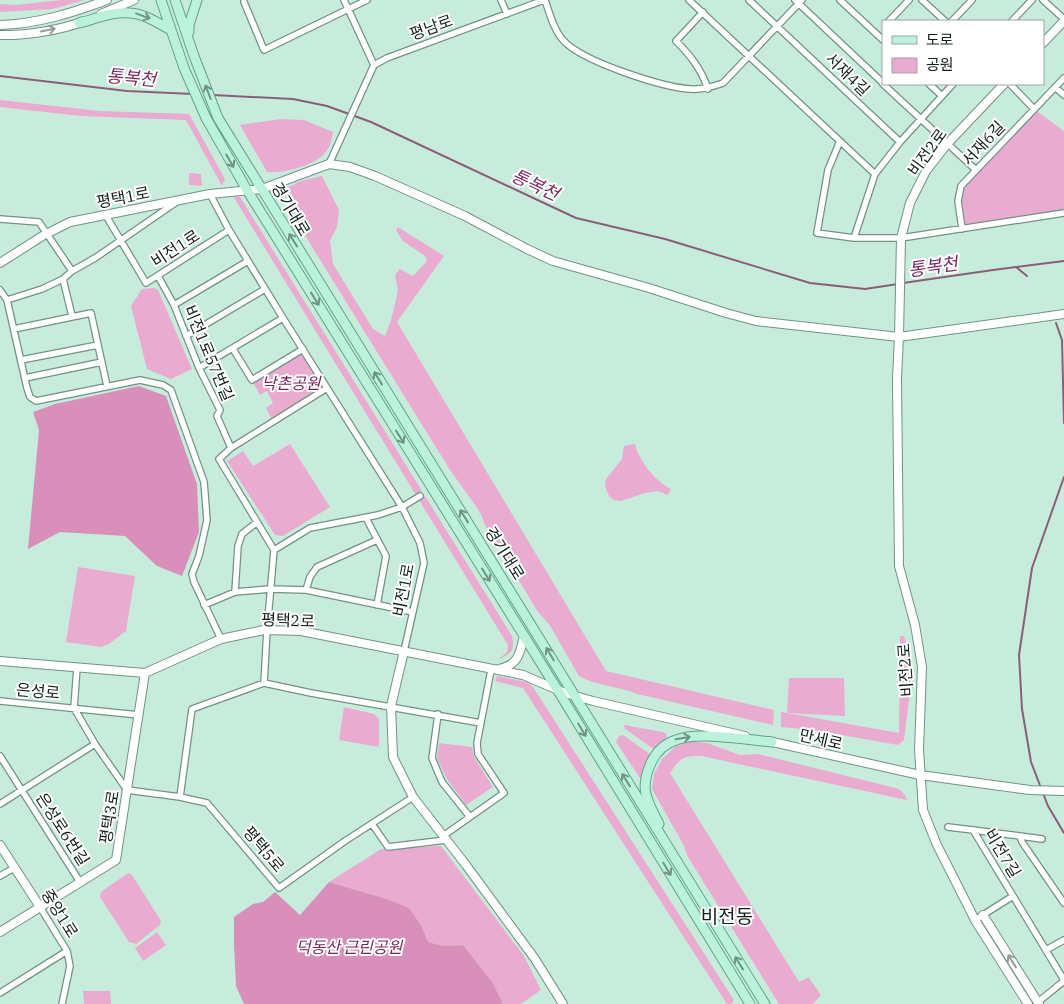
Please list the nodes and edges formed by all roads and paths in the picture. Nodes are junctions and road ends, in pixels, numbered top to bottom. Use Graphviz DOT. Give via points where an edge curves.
graph roads {
  1 [pos="107,0"];
  2 [pos="134,0"];
  3 [pos="161,0"];
  4 [pos="175,0"];
  5 [pos="197,0"];
  6 [pos="344,0"];
  7 [pos="367,0"];
  8 [pos="501,0"];
  9 [pos="545,0"];
  10 [pos="689,0"];
  11 [pos="749,0"];
  12 [pos="909,0"];
  13 [pos="922,0"];
  14 [pos="972,0"];
  15 [pos="1032,0"];
  16 [pos="1043,0"];
  17 [pos="245,1"];
  18 [pos="799,1"];
  19 [pos="844,1"];
  20 [pos="348,9"];
  21 [pos="703,12"];
  22 [pos="507,14"];
  23 [pos="890,20"];
  24 [pos="944,20"];
  25 [pos="953,20"];
  26 [pos="1013,20"];
  27 [pos="1064,20"];
  28 [pos="79,23"];
  29 [pos="0,24"];
  30 [pos="778,26"];
  31 [pos="882,29"];
  32 [pos="171,30"];
  33 [pos="0,35"];
  34 [pos="877,35"];
  35 [pos="882,39"];
  36 [pos="189,40"];
  37 [pos="1044,42"];
  38 [pos="749,56"];
  39 [pos="374,65"];
  40 [pos="1064,78"];
  41 [pos="882,83"];
  42 [pos="884,85"];
  43 [pos="930,85"];
  44 [pos="952,85"];
  45 [pos="1003,85"];
  46 [pos="1011,85"];
  47 [pos="1056,87"];
  48 [pos="708,89"];
  49 [pos="941,95"];
  50 [pos="1064,95"];
  51 [pos="1034,109"];
  52 [pos="920,119"];
  53 [pos="840,141"];
  54 [pos="900,142"];
  55 [pos="947,144"];
  56 [pos="329,164"];
  57 [pos="976,170"];
  58 [pos="874,174"];
  59 [pos="247,190"];
  60 [pos="262,190"];
  61 [pos="210,194"];
  62 [pos="180,200"];
  63 [pos="1064,213"];
  64 [pos="105,214"];
  65 [pos="0,219"];
  66 [pos="962,229"];
  67 [pos="229,230"];
  68 [pos="48,233"];
  69 [pos="854,238"];
  70 [pos="901,238"];
  71 [pos="121,241"];
  72 [pos="248,261"];
  73 [pos="0,263"];
  74 [pos="72,271"];
  75 [pos="158,276"];
  76 [pos="63,279"];
  77 [pos="265,289"];
  78 [pos="0,290"];
  79 [pos="7,300"];
  80 [pos="174,305"];
  81 [pos="1064,314"];
  82 [pos="72,316"];
  83 [pos="283,318"];
  84 [pos="14,329"];
  85 [pos="186,336"];
  86 [pos="900,337"];
  87 [pos="98,345"];
  88 [pos="233,349"];
  89 [pos="303,349"];
  90 [pos="21,360"];
  91 [pos="102,362"];
  92 [pos="200,368"];
  93 [pos="25,378"];
  94 [pos="107,386"];
  95 [pos="327,388"];
  96 [pos="232,448"];
  97 [pos="420,496"];
  98 [pos="402,507"];
  99 [pos="366,518"];
  100 [pos="256,523"];
  101 [pos="377,540"];
  102 [pos="274,550"];
  103 [pos="270,588"];
  104 [pos="306,590"];
  105 [pos="234,592"];
  106 [pos="204,605"];
  107 [pos="377,605"];
  108 [pos="412,612"];
  109 [pos="267,630"];
  110 [pos="524,636"];
  111 [pos="221,639"];
  112 [pos="404,651"];
  113 [pos="0,661"];
  114 [pos="77,667"];
  115 [pos="492,670"];
  116 [pos="145,673"];
  117 [pos="264,683"];
  118 [pos="557,689"];
  119 [pos="574,696"];
  120 [pos="0,701"];
  121 [pos="391,706"];
  122 [pos="74,708"];
  123 [pos="438,714"];
  124 [pos="139,715"];
  125 [pos="481,723"];
  126 [pos="772,742"];
  127 [pos="95,744"];
  128 [pos="0,756"];
  129 [pos="920,775"];
  130 [pos="127,790"];
  131 [pos="1060,790"];
  132 [pos="22,791"];
  133 [pos="180,797"];
  134 [pos="413,797"];
  135 [pos="0,804"];
  136 [pos="470,817"];
  137 [pos="372,824"];
  138 [pos="948,827"];
  139 [pos="973,830"];
  140 [pos="1020,836"];
  141 [pos="444,838"];
  142 [pos="1042,839"];
  143 [pos="0,844"];
  144 [pos="669,850"];
  145 [pos="14,868"];
  146 [pos="0,876"];
  147 [pos="80,882"];
  148 [pos="1013,896"];
  149 [pos="1064,903"];
  150 [pos="40,907"];
  151 [pos="983,915"];
  152 [pos="974,920"];
  153 [pos="0,932"];
  154 [pos="1064,940"];
  155 [pos="1046,950"];
  156 [pos="67,951"];
  157 [pos="1064,980"];
  158 [pos="0,993"];
  159 [pos="1039,1003"];
  160 [pos="62,1004"];
  161 [pos="563,1004"];
  162 [pos="750,1004"];
  163 [pos="765,1004"];
  164 [pos="1028,1004"];
  1 -- 29 [label="street" via="46,19"];
  2 -- 28 [label="street"];
  3 -- 32 [label="main road"];
  4 -- 36 [label="main road"];
  5 -- 36 [label="main road" via="189,25"];
  6 -- 20 [label="street"];
  7 -- 20 [label="street"];
  8 -- 22 [label="street"];
  9 -- 22 [label="street, 평남로"];
  9 -- 48 [label="street" via="554,27 566,43 585,56 650,80 689,89"];
  10 -- 21 [label="street"];
  11 -- 30 [label="street, 서재4길"];
  12 -- 23 [label="street"];
  13 -- 24 [label="street"];
  14 -- 25 [label="street"];
  15 -- 26 [label="street"];
  16 -- 27 [label="street"];
  17 -- 20 [label="street" via="264,50"];
  18 -- 30 [label="street"];
  18 -- 41 [label="street"];
  19 -- 34 [label="street"];
  20 -- 39 [label="street"];
  21 -- 38 [label="street"];
  21 -- 48 [label="street" via="676,41 692,57"];
  22 -- 39 [label="street, 평남로"];
  27 -- 37 [label="street"];
  28 -- 32 [label="main road, one-way" via="130,12"];
  33 -- 28 [label="street, one-way"];
  30 -- 38 [label="street"];
  30 -- 54 [label="street, 서재4길"];
  31 -- 34 [label="street"];
  32 -- 59 [label="main road, 경기대로, one-way" via="206,118"];
  34 -- 35 [label="street"];
  60 -- 36 [label="main road, 경기대로, one-way" via="218,118"];
  38 -- 48 [label="street" via="723,83"];
  38 -- 53 [label="street"];
  39 -- 56 [label="street"];
  40 -- 47 [label="street, 서재6길"];
  42 -- 52 [label="street"];
  43 -- 49 [label="street"];
  44 -- 49 [label="street"];
  45 -- 55 [label="street, 비전2로"];
  46 -- 51 [label="street"];
  47 -- 50 [label="street"];
  47 -- 51 [label="street, 서재6길"];
  49 -- 52 [label="street"];
  51 -- 57 [label="street, 서재6길"];
  52 -- 54 [label="street"];
  52 -- 55 [label="street"];
  53 -- 58 [label="street"];
  53 -- 69 [label="street" via="828,170 817,233"];
  54 -- 58 [label="street"];
  55 -- 57 [label="street"];
  55 -- 70 [label="street, 비전2로" via="926,171 910,203"];
  56 -- 60 [label="street"];
  56 -- 86 [label="street" via="375,176 465,216 553,261 756,322"];
  57 -- 66 [label="street, 서재6길" via="961,186 958,201"];
  58 -- 69 [label="street"];
  59 -- 60 [label="street, 평택1로"];
  59 -- 61 [label="street, 평택1로"];
  59 -- 110 [label="main road, 경기대로, one-way"];
  119 -- 60 [label="main road, 경기대로, one-way"];
  61 -- 62 [label="street, 평택1로"];
  61 -- 67 [label="street"];
  62 -- 64 [label="street, 평택1로"];
  62 -- 71 [label="street"];
  63 -- 66 [label="street"];
  64 -- 68 [label="street, 평택1로" via="70,222"];
  64 -- 71 [label="street"];
  65 -- 68 [label="street" via="39,222"];
  66 -- 70 [label="street"];
  67 -- 72 [label="street, 비전1로"];
  67 -- 75 [label="street, 비전1로"];
  68 -- 73 [label="street, 평택1로"];
  68 -- 74 [label="street"];
  69 -- 70 [label="street"];
  70 -- 86 [label="street, 비전2로"];
  71 -- 74 [label="street"];
  71 -- 75 [label="street, 비전1로" via="146,283"];
  72 -- 77 [label="street, 비전1로"];
  72 -- 80 [label="street"];
  74 -- 76 [label="street"];
  75 -- 80 [label="street, 비전1로57번길"];
  76 -- 79 [label="street" via="42,290"];
  76 -- 82 [label="street"];
  77 -- 83 [label="street, 비전1로"];
  77 -- 85 [label="street"];
  78 -- 79 [label="street"];
  79 -- 84 [label="street"];
  80 -- 85 [label="street, 비전1로57번길"];
  81 -- 86 [label="street"];
  82 -- 84 [label="street"];
  82 -- 87 [label="street" via="91,312"];
  83 -- 88 [label="street"];
  83 -- 89 [label="street, 비전1로"];
  84 -- 90 [label="street"];
  85 -- 92 [label="street, 비전1로57번길"];
  86 -- 129 [label="street, 비전2로" via="896,378 899,566 915,625 922,667"];
  87 -- 90 [label="street"];
  87 -- 91 [label="street"];
  88 -- 89 [label="street" via="252,380"];
  88 -- 92 [label="street"];
  89 -- 95 [label="street, 비전1로"];
  90 -- 93 [label="street"];
  91 -- 93 [label="street"];
  91 -- 94 [label="street"];
  92 -- 96 [label="street, 비전1로57번길" via="220,410 217,416"];
  93 -- 94 [label="street" via="30,397 36,401"];
  94 -- 106 [label="street" via="140,380 171,390 204,482 207,520 192,574"];
  95 -- 96 [label="street"];
  95 -- 98 [label="street, 비전1로"];
  96 -- 100 [label="street" via="219,460"];
  97 -- 98 [label="street"];
  98 -- 99 [label="street"];
  98 -- 108 [label="street, 비전1로" via="420,543 424,563"];
  99 -- 101 [label="street"];
  99 -- 102 [label="street" via="310,528"];
  100 -- 102 [label="street"];
  100 -- 105 [label="street" via="242,534 238,546"];
  101 -- 104 [label="street" via="317,567"];
  101 -- 107 [label="street" via="386,556"];
  102 -- 103 [label="street"];
  103 -- 104 [label="street"];
  103 -- 105 [label="street"];
  103 -- 109 [label="street"];
  104 -- 107 [label="street"];
  105 -- 106 [label="street"];
  106 -- 111 [label="street"];
  107 -- 108 [label="street"];
  108 -- 112 [label="street, 비전1로"];
  109 -- 111 [label="street, 평택2로"];
  109 -- 112 [label="street, 평택2로" via="301,631"];
  109 -- 117 [label="street"];
  110 -- 115 [label="street" via="516,661 508,667"];
  110 -- 118 [label="main road, 경기대로"];
  111 -- 116 [label="street, 평택2로"];
  112 -- 115 [label="street, 평택2로"];
  112 -- 121 [label="street"];
  113 -- 114 [label="street, 평택2로"];
  114 -- 116 [label="street, 평택2로"];
  114 -- 122 [label="street, 은성로"];
  115 -- 118 [label="street, 평택2로" via="523,675"];
  115 -- 125 [label="street"];
  116 -- 124 [label="street, 평택3로"];
  117 -- 121 [label="street"];
  117 -- 133 [label="street" via="192,709"];
  118 -- 119 [label="street, 평택2로"];
  118 -- 162 [label="main road, 경기대로, one-way"];
  119 -- 126 [label="street, 만세로"];
  144 -- 119 [label="main road, 경기대로, one-way"];
  120 -- 122 [label="street, 은성로"];
  121 -- 123 [label="street"];
  121 -- 134 [label="street" via="393,757"];
  122 -- 124 [label="street, 은성로"];
  122 -- 127 [label="street"];
  123 -- 125 [label="street"];
  123 -- 136 [label="street" via="432,758 442,782"];
  124 -- 130 [label="street, 평택3로"];
  125 -- 136 [label="street" via="478,754 504,793"];
  126 -- 129 [label="street, 만세로"];
  144 -- 126 [label="main road, one-way" via="667,838 646,798 644,784 654,756 676,739 691,737"];
  127 -- 130 [label="street"];
  127 -- 132 [label="street, 은성로6번길"];
  128 -- 132 [label="street, 은성로6번길"];
  129 -- 131 [label="street, 만세로" via="1030,790"];
  129 -- 152 [label="street, 비전2로" via="923,810"];
  130 -- 133 [label="street, 평택5로"];
  130 -- 147 [label="street, 평택3로" via="116,860"];
  132 -- 135 [label="street, 은성로6번길"];
  132 -- 147 [label="street, 은성로6번길"];
  133 -- 137 [label="street, 평택5로" via="207,803 279,888"];
  134 -- 137 [label="street, 평택5로"];
  134 -- 141 [label="street"];
  136 -- 141 [label="street"];
  137 -- 141 [label="street" via="388,847"];
  138 -- 139 [label="street"];
  139 -- 140 [label="street, 비전7길"];
  139 -- 148 [label="street, 비전7길"];
  140 -- 142 [label="street"];
  140 -- 149 [label="street, 비전7길"];
  141 -- 161 [label="street" via="535,959"];
  143 -- 145 [label="street, 중앙1로"];
  163 -- 144 [label="main road, 경기대로, one-way"];
  145 -- 146 [label="street"];
  145 -- 150 [label="street, 중앙1로"];
  147 -- 150 [label="street, 평택3로"];
  148 -- 151 [label="street, 비전7길"];
  148 -- 155 [label="street, 비전7길"];
  150 -- 153 [label="street, 평택3로"];
  150 -- 156 [label="street, 중앙1로"];
  151 -- 152 [label="street, 비전7길"];
  159 -- 151 [label="street, one-way"];
  152 -- 164 [label="street, 비전2로"];
  154 -- 155 [label="street"];
  155 -- 157 [label="street, 비전7길"];
  156 -- 158 [label="street"];
  156 -- 160 [label="street, 중앙1로" via="70,966"];
  157 -- 159 [label="street, 비전7길"];
}
